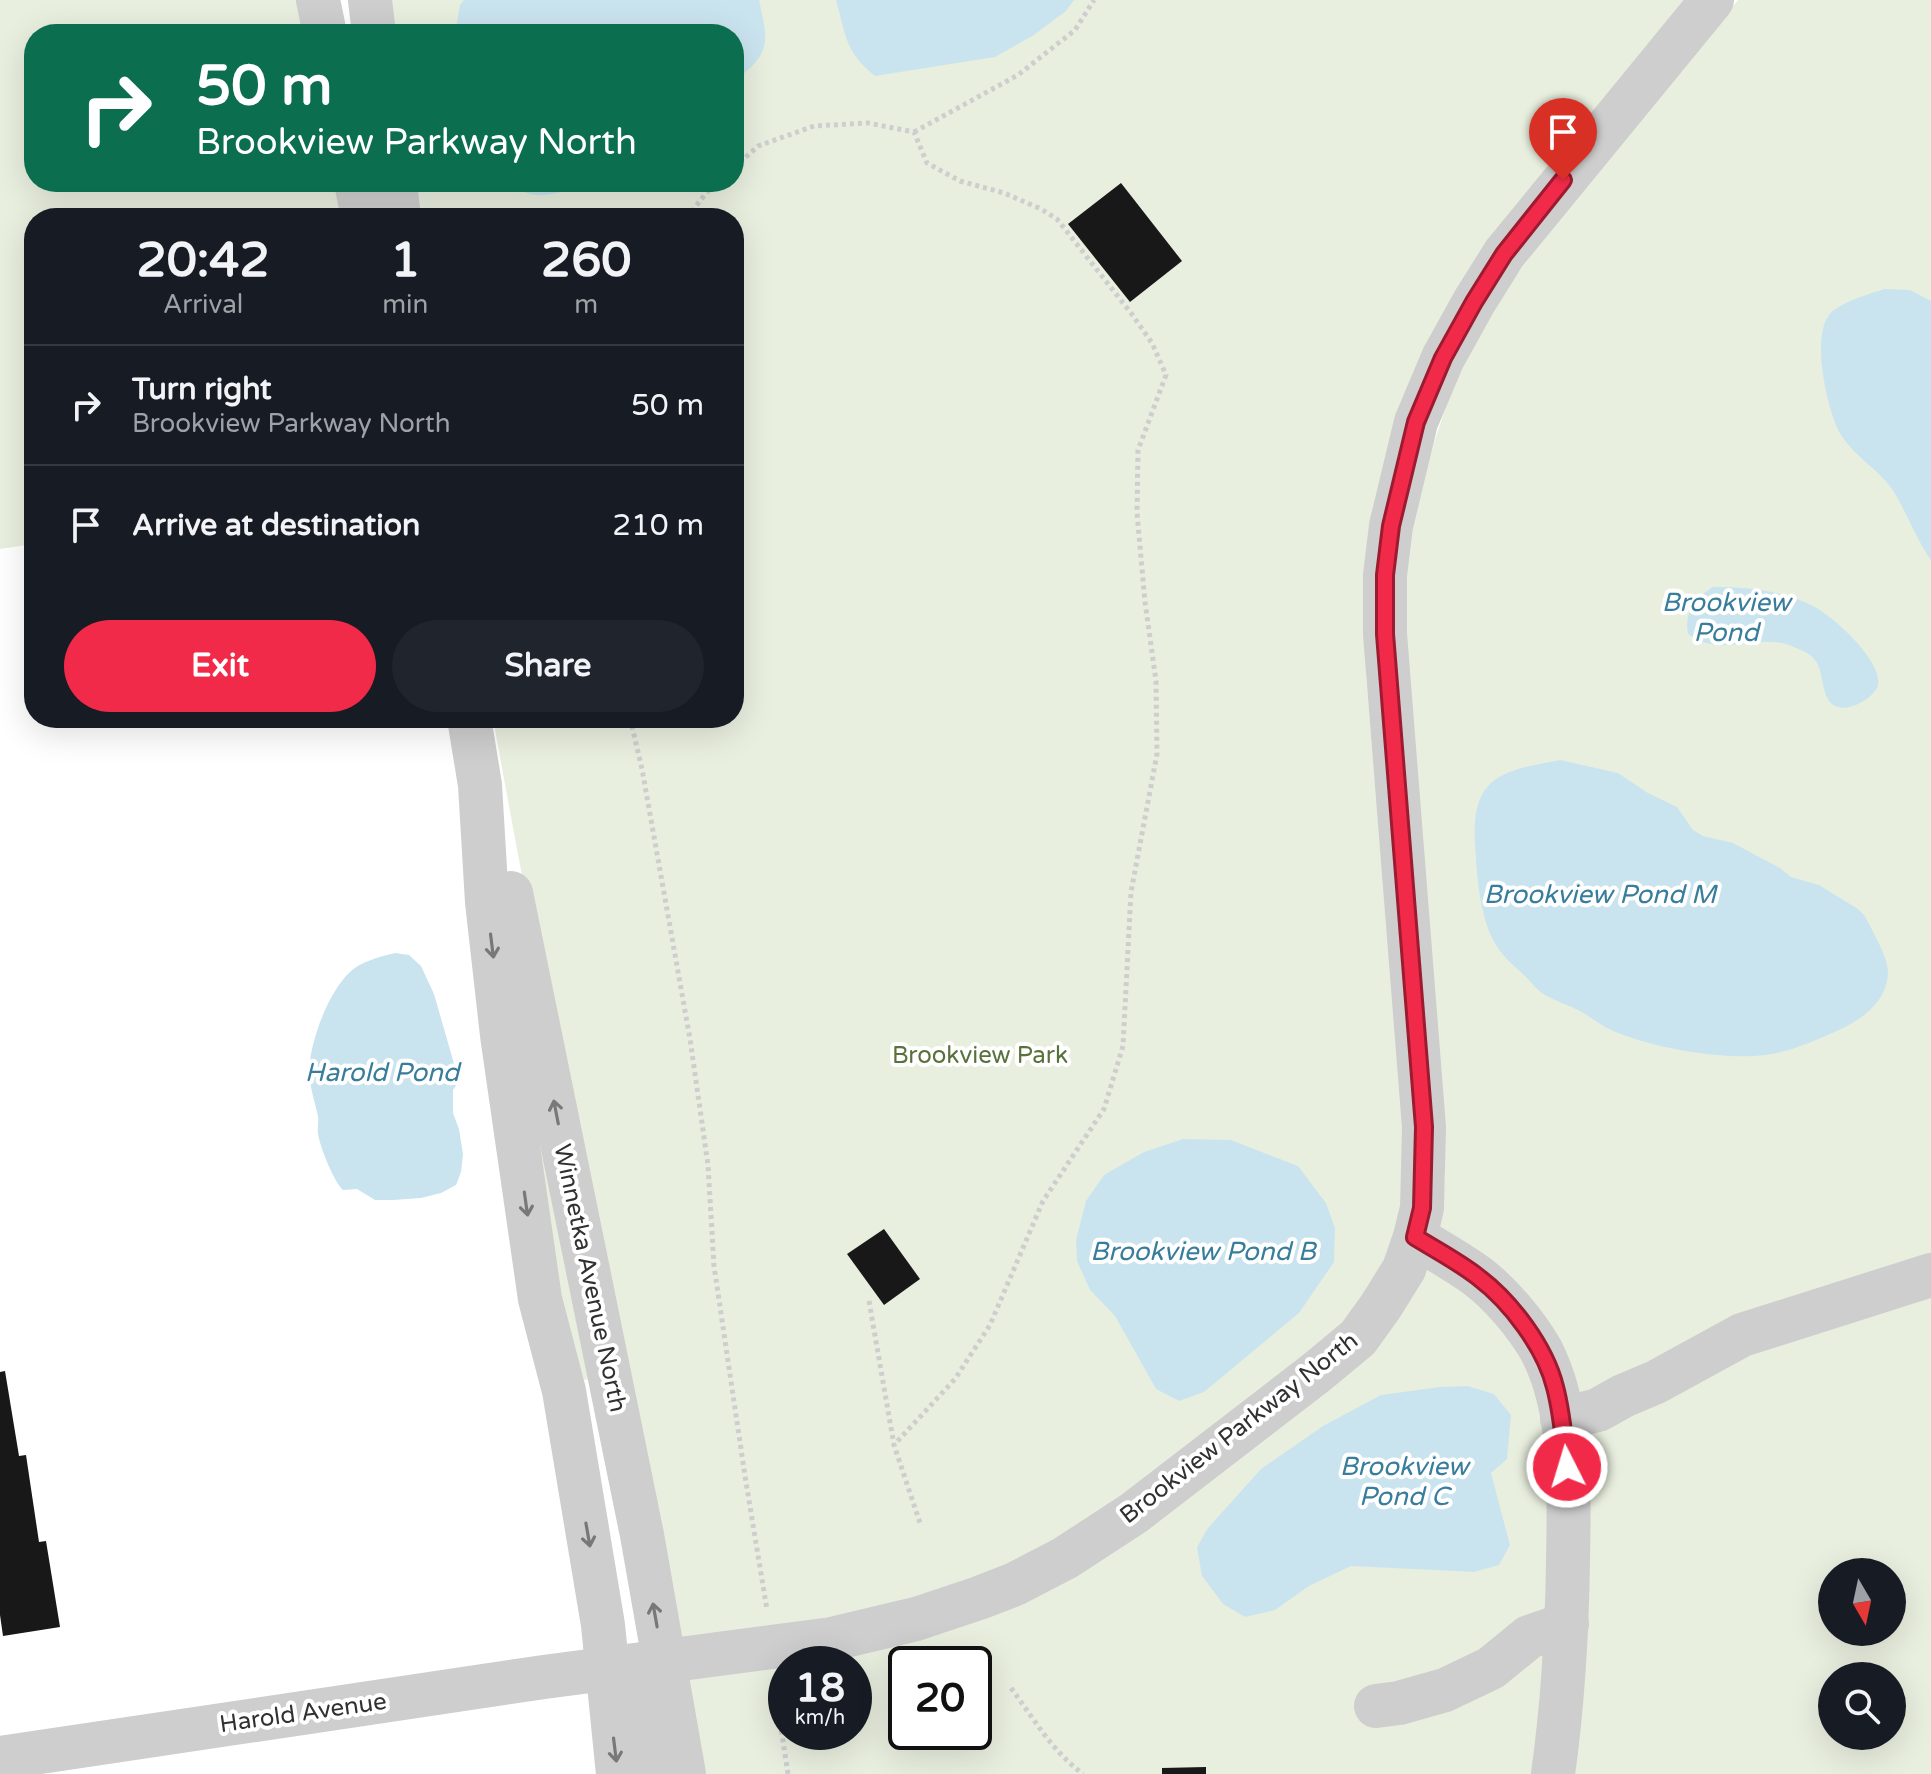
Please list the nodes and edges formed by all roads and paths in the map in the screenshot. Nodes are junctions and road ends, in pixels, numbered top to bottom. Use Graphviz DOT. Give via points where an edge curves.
graph roads {
  1 [pos="318,0"];
  2 [pos="370,0"];
  3 [pos="1094,0"];
  4 [pos="1712,0"];
  5 [pos="323,24"];
  6 [pos="373,24"];
  7 [pos="914,132"];
  8 [pos="744,159"];
  9 [pos="707,192"];
  10 [pos="695,208"];
  11 [pos="471,728"];
  12 [pos="632,728"];
  13 [pos="480,785"];
  14 [pos="1415,1237"];
  15 [pos="1931,1275"];
  16 [pos="869,1301"];
  17 [pos="1562,1419"];
  18 [pos="894,1445"];
  19 [pos="920,1523"];
  20 [pos="1567,1624"];
  21 [pos="771,1646"];
  22 [pos="779,1646"];
  23 [pos="768,1647"];
  24 [pos="663,1663"];
  25 [pos="606,1669"];
  26 [pos="1011,1688"];
  27 [pos="1376,1706"];
  28 [pos="785,1750"];
  29 [pos="0,1758"];
  30 [pos="618,1774"];
  31 [pos="653,1774"];
  32 [pos="684,1774"];
  33 [pos="788,1774"];
  34 [pos="1083,1774"];
  35 [pos="1553,1774"];
  1 -- 5 [label="street"];
  2 -- 6 [label="street"];
  3 -- 7 [label="path" via="1075,30 1018,75"];
  4 -- 14 [label="street, Brookview Parkway North" via="1504,254 1443,358 1416,422 1405,467 1385,575 1385,634 1424,1127 1422,1208"];
  7 -- 8 [label="path" via="868,123 814,126 758,146"];
  7 -- 18 [label="path" via="927,163 1057,219 1152,343 1166,375 1138,450 1137,513 1156,681 1157,754 1131,892 1123,1046 1104,1109 1043,1201 990,1325 955,1379"];
  9 -- 10 [label="path"];
  11 -- 13 [label="street, Winnetka Avenue North"];
  12 -- 21 [label="path" via="692,1055 708,1165 714,1266"];
  24 -- 13 [label="street, Winnetka Avenue North, one-way" via="522,942"];
  13 -- 25 [label="street, Winnetka Avenue North, one-way" via="502,1035 540,1299 564,1391"];
  14 -- 17 [label="street" via="1478,1277 1516,1314 1555,1384"];
  14 -- 22 [label="street, Brookview Parkway North" via="1404,1269 1358,1338 1134,1513 1065,1558 1015,1584 916,1619"];
  15 -- 17 [label="street" via="1742,1335 1598,1410"];
  16 -- 18 [label="path"];
  17 -- 20 [label="street" via="1569,1490"];
  18 -- 19 [label="path"];
  20 -- 27 [label="street" via="1529,1637 1491,1668 1445,1690"];
  20 -- 35 [label="street"];
  23 -- 24 [label="street, Brookview Parkway North"];
  24 -- 25 [label="street, Brookview Parkway North"];
  24 -- 32 [label="street, Winnetka Avenue North"];
  25 -- 29 [label="street, Harold Avenue"];
  25 -- 30 [label="street, Winnetka Avenue North, one-way"];
  25 -- 31 [label="street" via="626,1677"];
  26 -- 34 [label="path" via="1064,1760"];
  28 -- 33 [label="path"];
}
